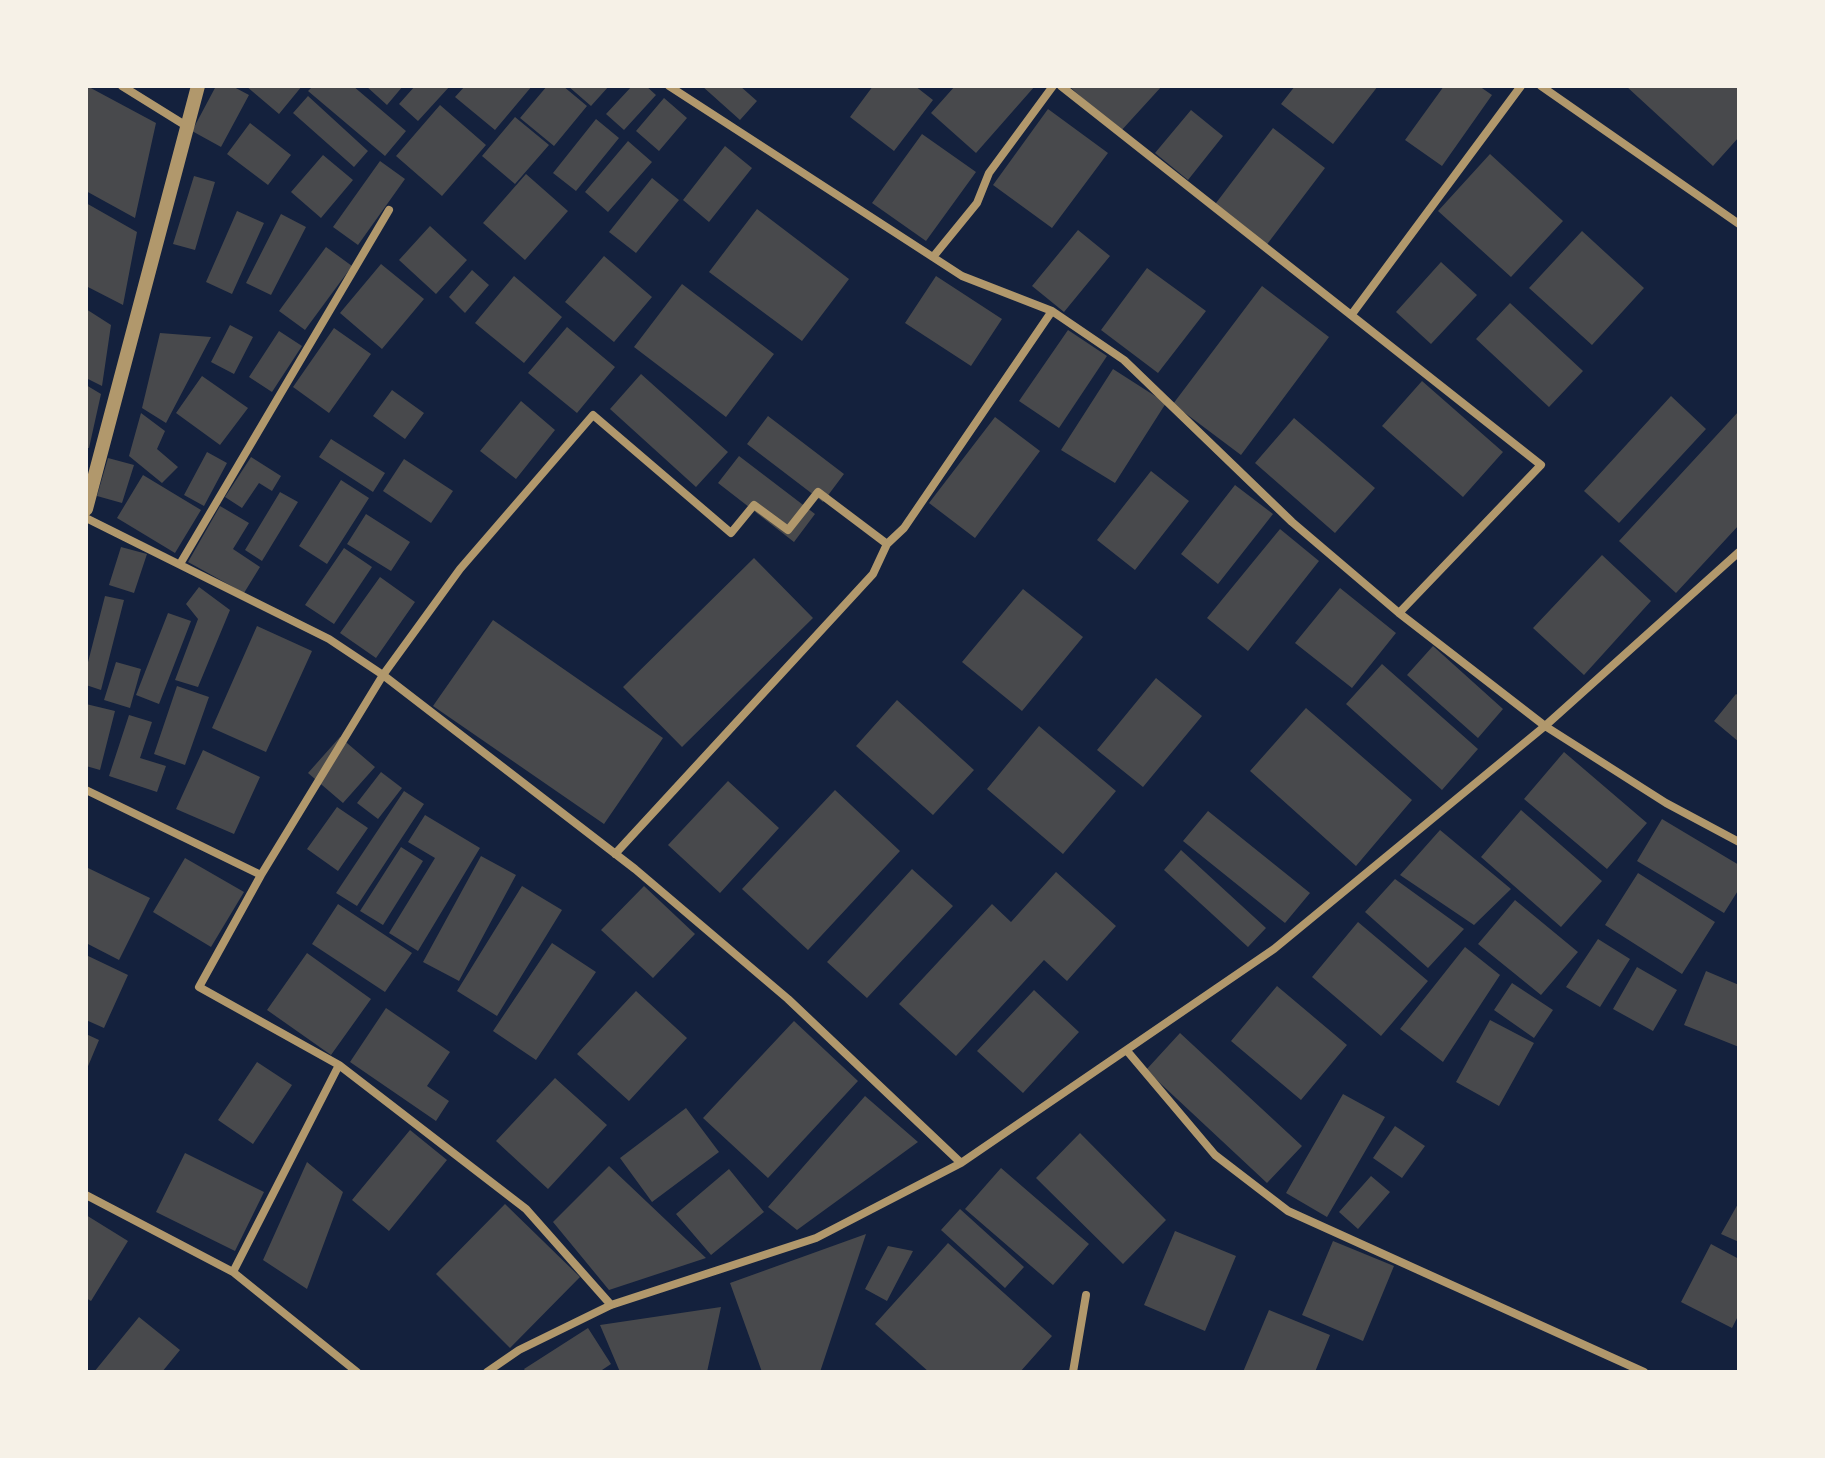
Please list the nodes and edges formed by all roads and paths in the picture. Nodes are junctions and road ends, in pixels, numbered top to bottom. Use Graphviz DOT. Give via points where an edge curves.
graph roads {
  1 [pos="122,86"];
  2 [pos="198,86"];
  3 [pos="669,86"];
  4 [pos="1053,86"];
  5 [pos="1061,86"];
  6 [pos="1521,86"];
  7 [pos="1541,86"];
  8 [pos="188,127"];
  9 [pos="389,210"];
  10 [pos="1739,224"];
  11 [pos="933,257"];
  12 [pos="1052,311"];
  13 [pos="1352,314"];
  14 [pos="86,509"];
  15 [pos="86,518"];
  16 [pos="887,544"];
  17 [pos="1739,552"];
  18 [pos="180,564"];
  19 [pos="1399,613"];
  20 [pos="383,675"];
  21 [pos="1545,726"];
  22 [pos="86,790"];
  23 [pos="1739,842"];
  24 [pos="615,854"];
  25 [pos="261,875"];
  26 [pos="1128,1052"];
  27 [pos="339,1065"];
  28 [pos="961,1163"];
  29 [pos="86,1195"];
  30 [pos="233,1272"];
  31 [pos="1086,1295"];
  32 [pos="611,1305"];
  33 [pos="357,1372"];
  34 [pos="487,1372"];
  35 [pos="1073,1372"];
  36 [pos="1644,1372"];
  1 -- 8 [label="street"];
  2 -- 8 [label="street"];
  3 -- 11 [label="street"];
  4 -- 11 [label="street" via="989,173 977,203"];
  5 -- 13 [label="street"];
  6 -- 13 [label="street"];
  7 -- 10 [label="street"];
  8 -- 14 [label="street"];
  9 -- 18 [label="street"];
  11 -- 12 [label="street" via="962,276"];
  12 -- 16 [label="street" via="904,528"];
  12 -- 19 [label="street" via="1124,360 1292,522"];
  13 -- 19 [label="street" via="1541,465"];
  15 -- 18 [label="street"];
  16 -- 20 [label="street" via="818,492 788,530 754,505 731,533 593,415 460,569"];
  16 -- 24 [label="street" via="873,574"];
  17 -- 21 [label="street"];
  18 -- 20 [label="street" via="329,639"];
  19 -- 21 [label="street"];
  20 -- 24 [label="street"];
  20 -- 25 [label="street"];
  21 -- 23 [label="street"];
  21 -- 26 [label="street" via="1274,949"];
  22 -- 25 [label="street"];
  24 -- 28 [label="street" via="788,999"];
  25 -- 27 [label="street" via="199,987"];
  26 -- 28 [label="street"];
  26 -- 36 [label="street" via="1215,1155 1288,1211"];
  27 -- 30 [label="street"];
  27 -- 32 [label="street" via="526,1209"];
  28 -- 32 [label="street" via="816,1238"];
  29 -- 30 [label="street"];
  30 -- 33 [label="street"];
  31 -- 35 [label="street"];
  32 -- 34 [label="street" via="519,1350"];
}
